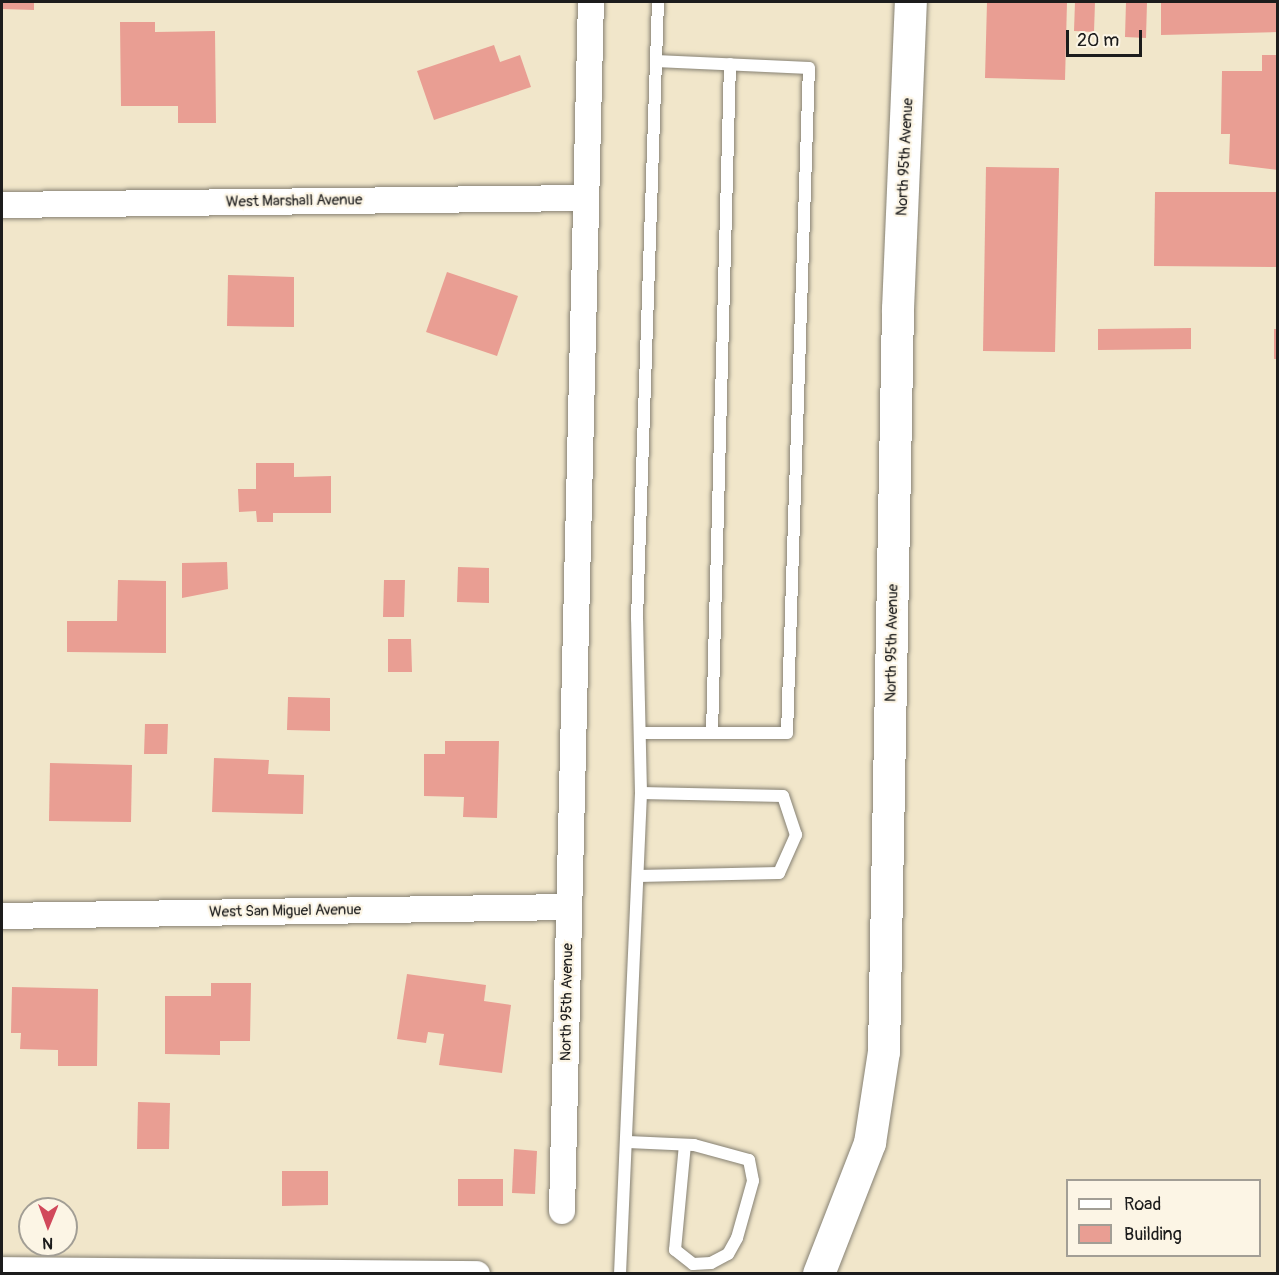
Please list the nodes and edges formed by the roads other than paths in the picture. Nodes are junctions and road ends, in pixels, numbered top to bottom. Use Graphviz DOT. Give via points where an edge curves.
graph roads {
  1 [pos="591,2"];
  2 [pos="658,2"];
  3 [pos="911,2"];
  4 [pos="656,61"];
  5 [pos="730,64"];
  6 [pos="586,198"];
  7 [pos="2,205"];
  8 [pos="640,733"];
  9 [pos="712,733"];
  10 [pos="641,792"];
  11 [pos="638,876"];
  12 [pos="569,907"];
  13 [pos="2,916"];
  14 [pos="628,1142"];
  15 [pos="686,1145"];
  16 [pos="562,1211"];
  17 [pos="2,1269"];
  18 [pos="477,1274"];
  19 [pos="620,1274"];
  20 [pos="819,1274"];
  1 -- 6 [label="street, North 95th Avenue"];
  2 -- 4 [label="lane"];
  3 -- 20 [label="street, North 95th Avenue" via="898,309 884,1052 870,1143"];
  4 -- 5 [label="lane"];
  4 -- 8 [label="lane" via="637,619"];
  5 -- 9 [label="lane"];
  5 -- 9 [label="lane" via="808,68 808,80 787,734"];
  6 -- 7 [label="street, West Marshall Avenue"];
  6 -- 12 [label="street, North 95th Avenue"];
  8 -- 9 [label="lane"];
  8 -- 10 [label="lane"];
  10 -- 11 [label="lane"];
  10 -- 11 [label="lane" via="783,796 791,805 795,835 792,853 779,873"];
  11 -- 14 [label="lane"];
  12 -- 13 [label="street, West San Miguel Avenue"];
  12 -- 16 [label="street, North 95th Avenue"];
  14 -- 15 [label="lane"];
  14 -- 19 [label="lane"];
  15 -- 15 [label="lane" via="749,1160 753,1181 737,1238 728,1254 711,1263 693,1264 675,1250"];
  17 -- 18 [label="street"];
}
